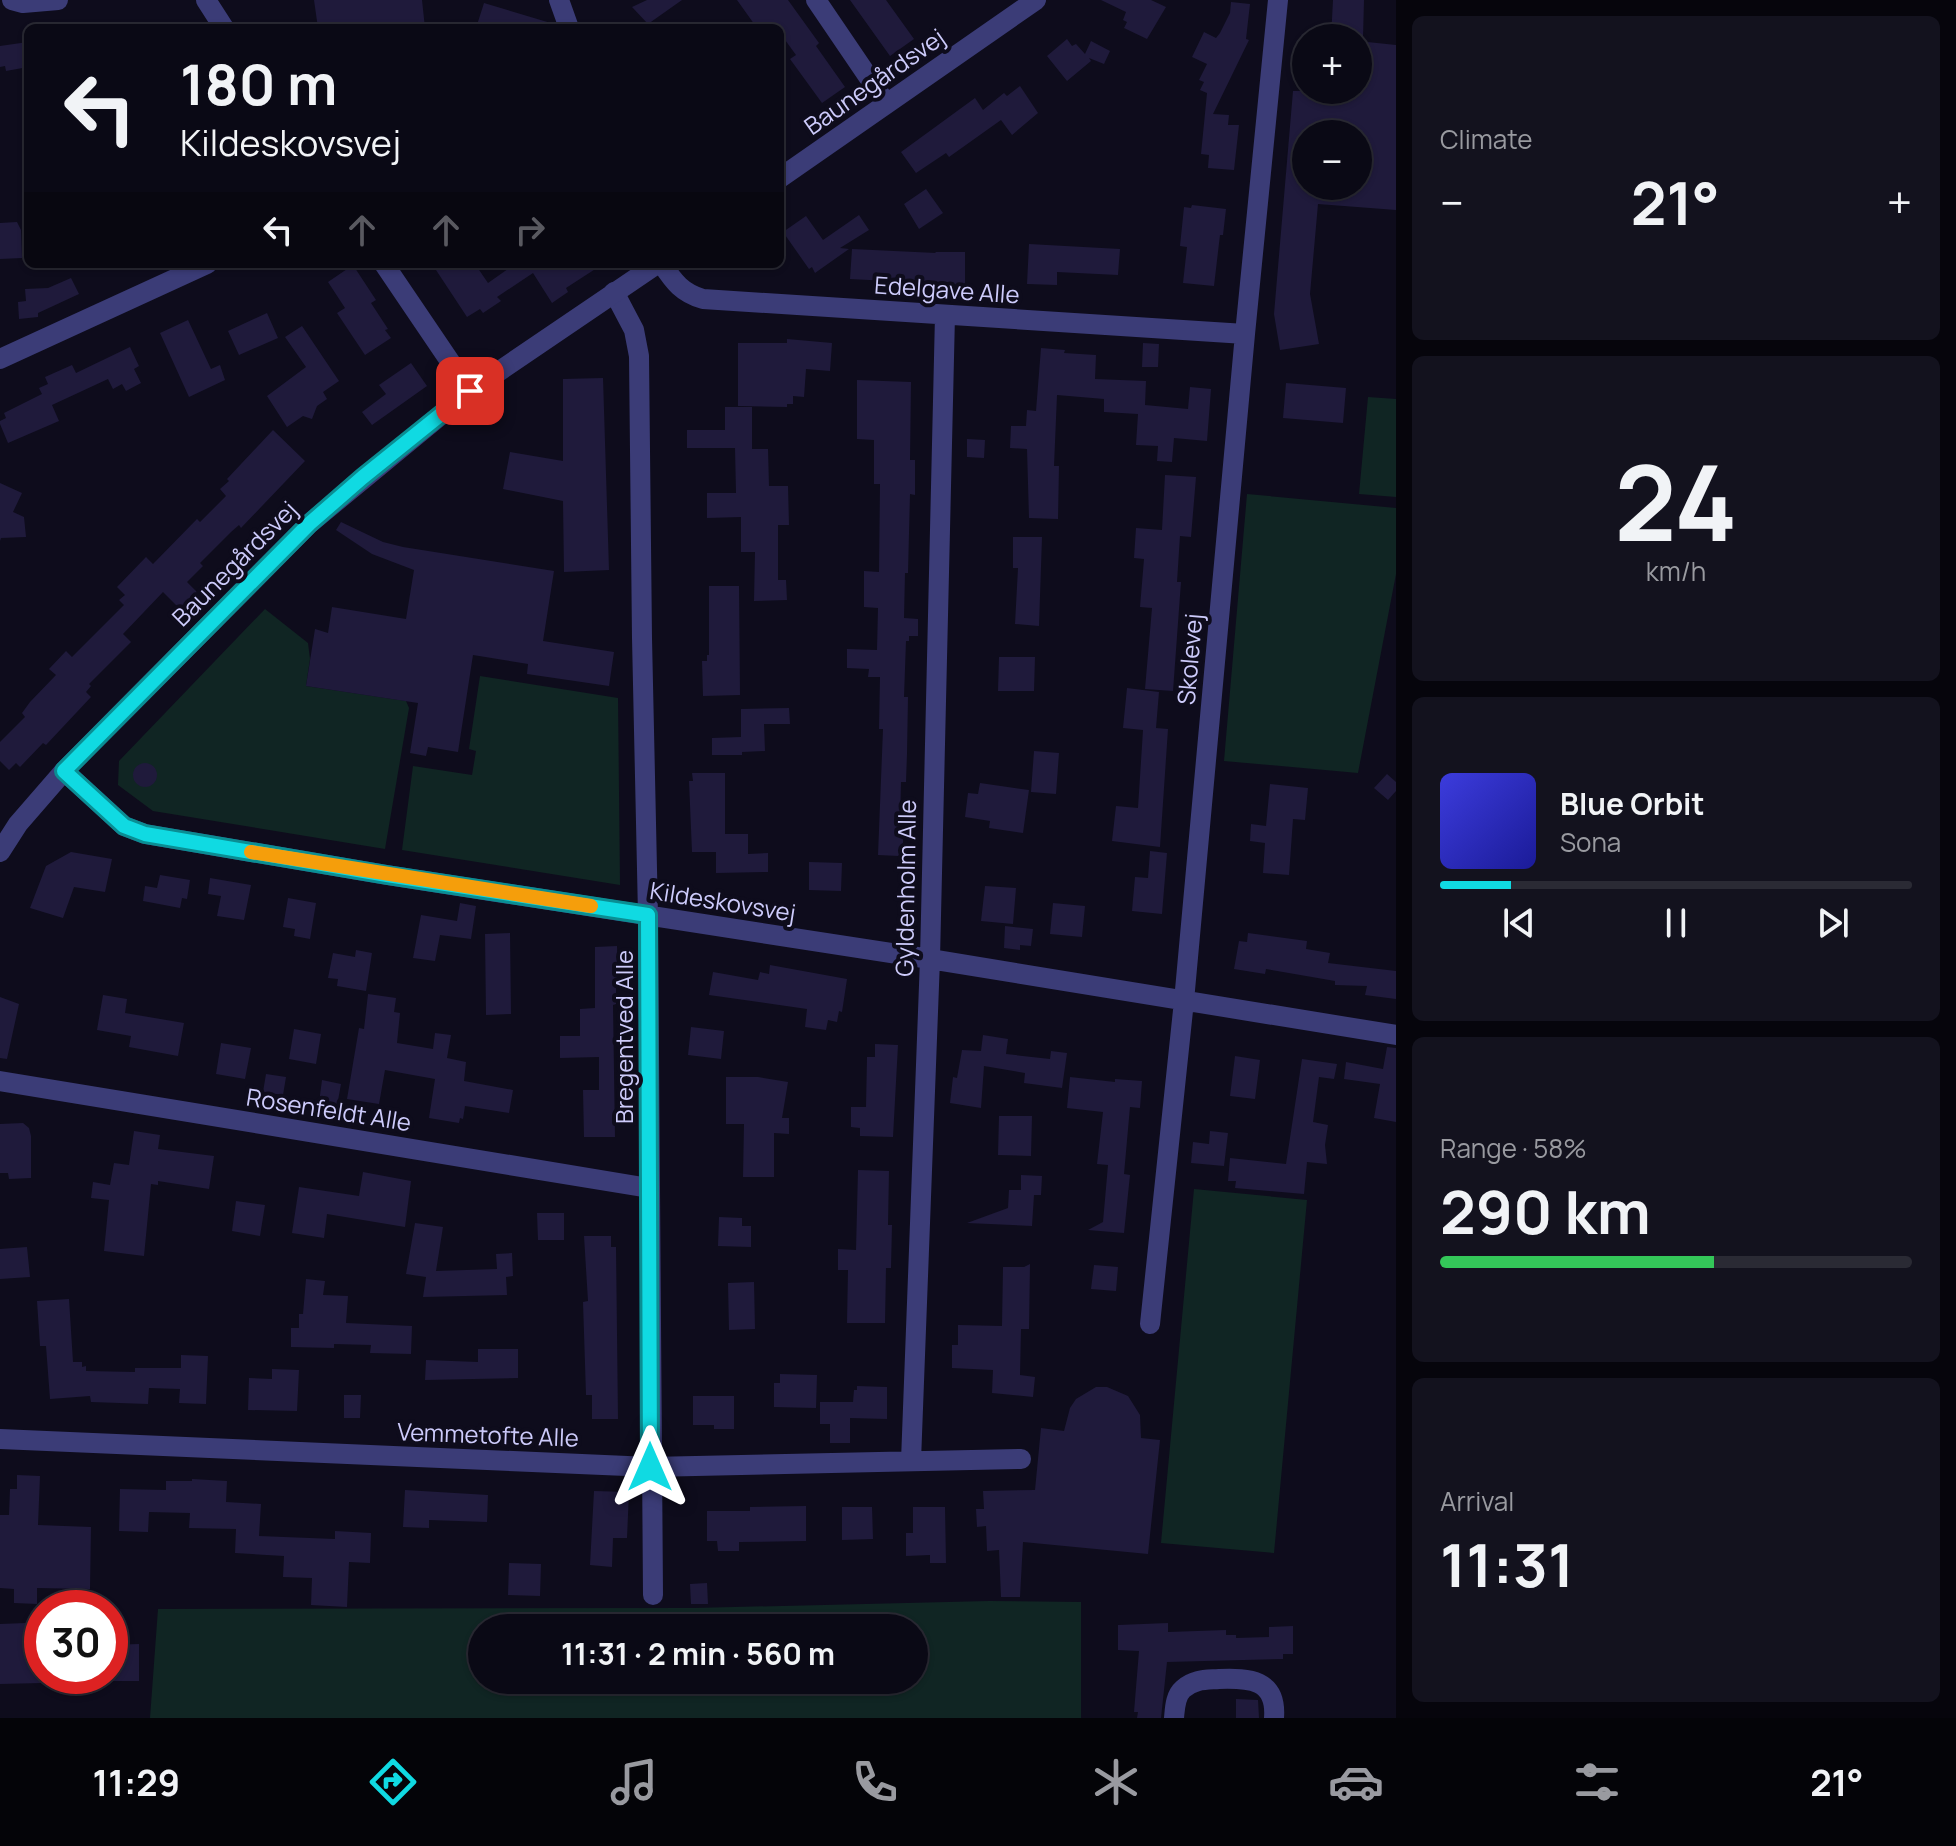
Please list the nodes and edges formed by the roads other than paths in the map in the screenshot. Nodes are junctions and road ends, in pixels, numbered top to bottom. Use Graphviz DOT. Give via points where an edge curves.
graph roads {
  1 [pos="12,0"];
  2 [pos="58,0"];
  3 [pos="206,0"];
  4 [pos="559,0"];
  5 [pos="816,0"];
  6 [pos="1036,0"];
  7 [pos="1278,0"];
  8 [pos="221,24"];
  9 [pos="568,24"];
  10 [pos="886,103"];
  11 [pos="784,175"];
  12 [pos="198,268"];
  13 [pos="387,268"];
  14 [pos="653,268"];
  15 [pos="662,268"];
  16 [pos="614,292"];
  17 [pos="945,315"];
  18 [pos="1245,334"];
  19 [pos="0,359"];
  20 [pos="470,391"];
  21 [pos="64,771"];
  22 [pos="0,852"];
  23 [pos="648,915"];
  24 [pos="930,959"];
  25 [pos="1184,1001"];
  26 [pos="1396,1035"];
  27 [pos="0,1081"];
  28 [pos="649,1188"];
  29 [pos="1150,1324"];
  30 [pos="0,1439"];
  31 [pos="1021,1459"];
  32 [pos="911,1461"];
  33 [pos="650,1467"];
  34 [pos="653,1595"];
  35 [pos="1174,1718"];
  36 [pos="1274,1718"];
  1 -- 2 [label="street"];
  3 -- 8 [label="street"];
  4 -- 9 [label="street"];
  5 -- 10 [label="street"];
  6 -- 10 [label="street, Baunegårdsvej"];
  7 -- 18 [label="street, Skolevej"];
  10 -- 11 [label="street, Baunegårdsvej"];
  12 -- 19 [label="street"];
  13 -- 20 [label="street"];
  14 -- 16 [label="street, Baunegårdsvej"];
  15 -- 17 [label="street, Edelgave Alle" via="689,295 703,299"];
  16 -- 20 [label="street, Baunegårdsvej"];
  16 -- 23 [label="street, Bregentved Alle" via="634,330 639,356"];
  17 -- 18 [label="street, Edelgave Alle"];
  17 -- 24 [label="street, Gyldenholm Alle"];
  18 -- 25 [label="street, Skolevej"];
  20 -- 21 [label="street, Baunegårdsvej" via="309,524"];
  21 -- 22 [label="street, Baunegårdsvej"];
  21 -- 23 [label="street, Kildeskovsvej" via="124,826 145,834"];
  23 -- 24 [label="street, Kildeskovsvej"];
  23 -- 28 [label="street, Bregentved Alle"];
  24 -- 25 [label="street, Kildeskovsvej"];
  24 -- 32 [label="street, Gyldenholm Alle"];
  25 -- 26 [label="street, Kildeskovsvej"];
  25 -- 29 [label="street, Skolevej"];
  27 -- 28 [label="street, Rosenfeldt Alle"];
  28 -- 33 [label="street, Bregentved Alle"];
  30 -- 33 [label="street, Vemmetofte Alle"];
  31 -- 32 [label="street, Vemmetofte Alle"];
  32 -- 33 [label="street, Vemmetofte Alle"];
  33 -- 34 [label="street, Bregentved Alle"];
  35 -- 36 [label="street" via="1181,1690 1196,1681 1245,1678 1259,1682 1270,1694"];
}
